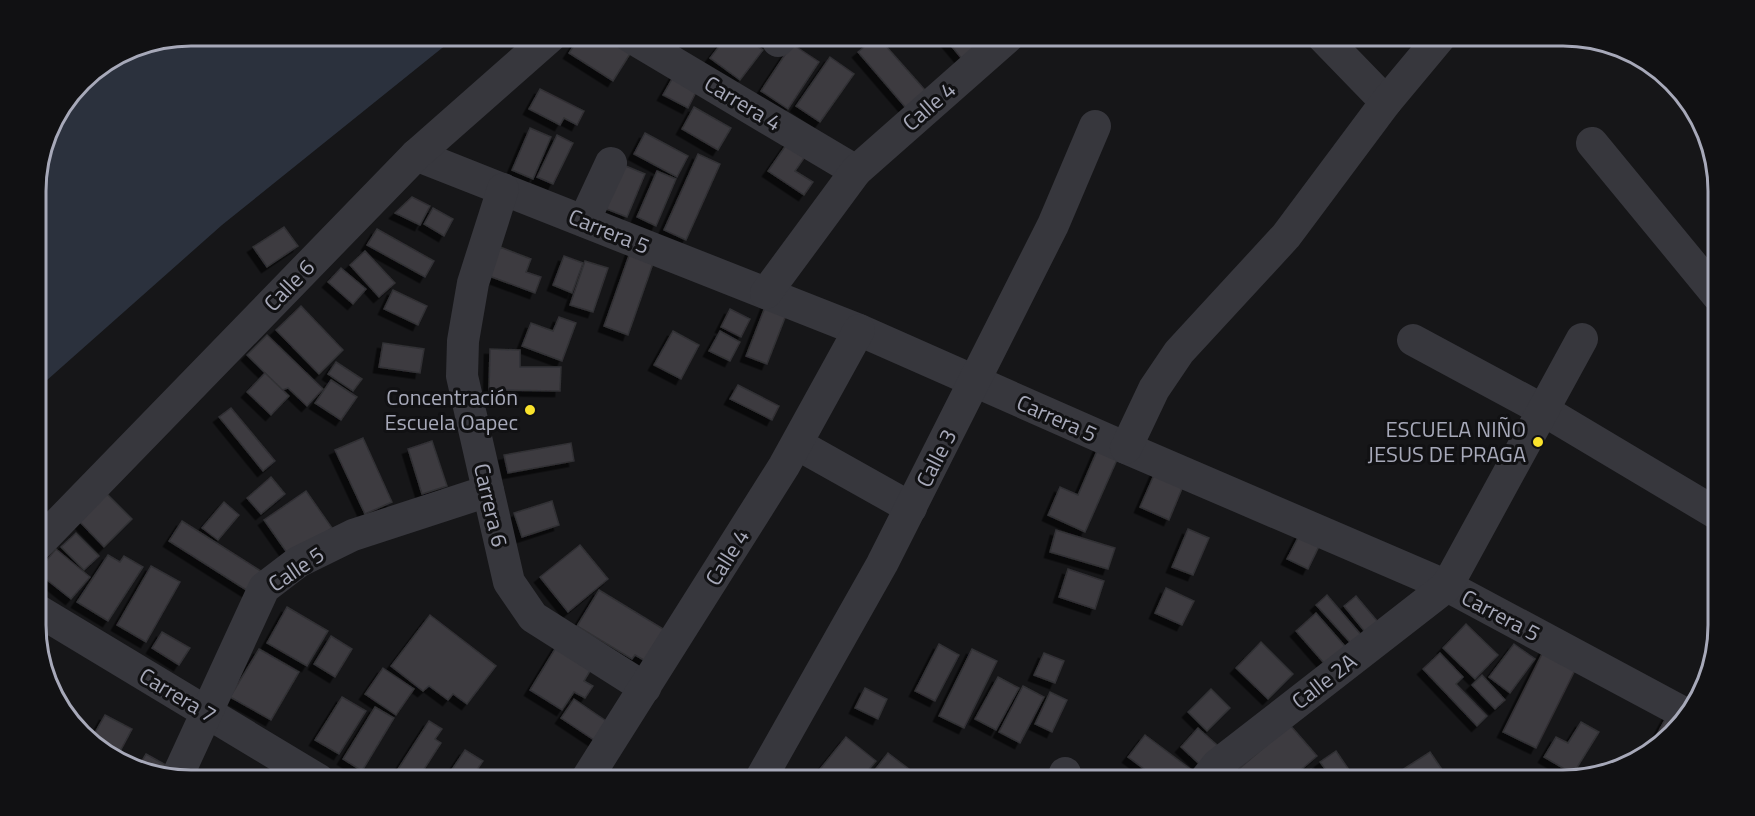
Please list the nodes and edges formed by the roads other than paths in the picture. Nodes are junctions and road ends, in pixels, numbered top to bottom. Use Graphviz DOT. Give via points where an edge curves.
graph roads {
  1 [pos="997,46"];
  2 [pos="1332,46"];
  3 [pos="1433,46"];
  4 [pos="539,47"];
  5 [pos="647,47"];
  6 [pos="1386,102"];
  7 [pos="1095,126"];
  8 [pos="1592,143"];
  9 [pos="416,155"];
  10 [pos="611,164"];
  11 [pos="856,171"];
  12 [pos="503,189"];
  13 [pos="584,221"];
  14 [pos="1708,284"];
  15 [pos="766,293"];
  16 [pos="859,330"];
  17 [pos="1582,339"];
  18 [pos="1413,340"];
  19 [pos="975,382"];
  20 [pos="1544,410"];
  21 [pos="797,444"];
  22 [pos="1126,448"];
  23 [pos="488,491"];
  24 [pos="910,508"];
  25 [pos="1708,508"];
  26 [pos="46,537"];
  27 [pos="1447,586"];
  28 [pos="46,615"];
  29 [pos="645,688"];
  30 [pos="1681,710"];
  31 [pos="207,712"];
  32 [pos="181,769"];
  33 [pos="1213,769"];
  34 [pos="303,770"];
  35 [pos="593,770"];
  36 [pos="766,770"];
  1 -- 11 [label="street, Calle 4"];
  2 -- 6 [label="street"];
  3 -- 6 [label="street"];
  4 -- 9 [label="street, Calle 6"];
  5 -- 11 [label="street, Carrera 4"];
  6 -- 22 [label="street" via="1286,236 1179,352 1154,389"];
  7 -- 19 [label="street, Calle 3" via="1053,225"];
  8 -- 14 [label="street"];
  9 -- 12 [label="street, Carrera 5"];
  9 -- 26 [label="street, Calle 6"];
  10 -- 13 [label="street"];
  11 -- 15 [label="street, Calle 4"];
  12 -- 13 [label="street, Carrera 5"];
  12 -- 23 [label="street, Carrera 6" via="473,283 463,341 462,376"];
  13 -- 15 [label="street, Carrera 5"];
  15 -- 16 [label="street, Carrera 5"];
  16 -- 19 [label="street, Carrera 5"];
  16 -- 21 [label="street, Calle 4"];
  17 -- 20 [label="street"];
  18 -- 20 [label="street"];
  19 -- 22 [label="street, Carrera 5"];
  19 -- 24 [label="street, Calle 3"];
  20 -- 25 [label="street"];
  20 -- 27 [label="street"];
  21 -- 24 [label="street"];
  21 -- 29 [label="street, Calle 4"];
  22 -- 27 [label="street, Carrera 5"];
  23 -- 29 [label="street, Carrera 6" via="509,582 533,617"];
  23 -- 31 [label="street, Calle 5" via="353,535 298,562 264,588"];
  24 -- 36 [label="street, Calle 3"];
  27 -- 30 [label="street, Carrera 5"];
  27 -- 33 [label="street, Calle 2A"];
  28 -- 31 [label="street, Carrera 7"];
  29 -- 35 [label="street, Calle 4"];
  31 -- 32 [label="street, Calle 5"];
  31 -- 34 [label="street, Carrera 7"];
}
